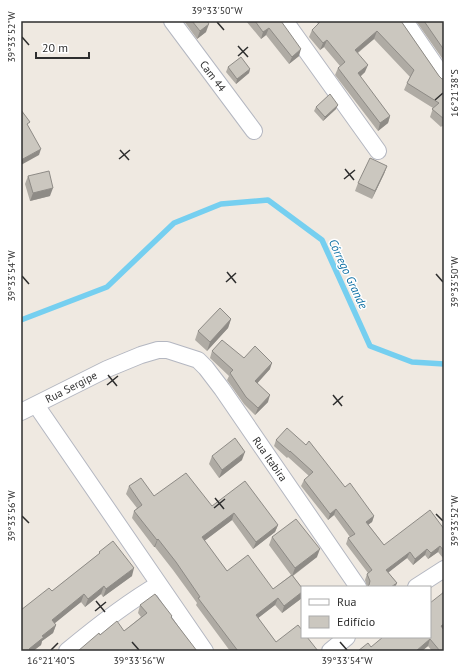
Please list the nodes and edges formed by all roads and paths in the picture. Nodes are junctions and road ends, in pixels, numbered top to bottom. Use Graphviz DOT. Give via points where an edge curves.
graph roads {
  1 [pos="172,21"];
  2 [pos="286,21"];
  3 [pos="405,21"];
  4 [pos="444,78"];
  5 [pos="254,131"];
  6 [pos="378,151"];
  7 [pos="167,350"];
  8 [pos="36,405"];
  9 [pos="21,412"];
  10 [pos="444,569"];
  11 [pos="159,584"];
  12 [pos="357,586"];
  13 [pos="418,586"];
  14 [pos="346,638"];
  15 [pos="67,651"];
  16 [pos="205,651"];
  17 [pos="330,651"];
  1 -- 5 [label="street, Cam 44"];
  2 -- 6 [label="street"];
  3 -- 4 [label="street"];
  7 -- 8 [label="street, Rua Sergipe" via="158,350 120,363"];
  7 -- 12 [label="street, Rua Itabira" via="198,360 206,368"];
  8 -- 9 [label="street, Rua Sergipe"];
  8 -- 11 [label="street"];
  10 -- 13 [label="street"];
  11 -- 15 [label="street" via="106,619"];
  11 -- 16 [label="street"];
  14 -- 17 [label="street"];
}
